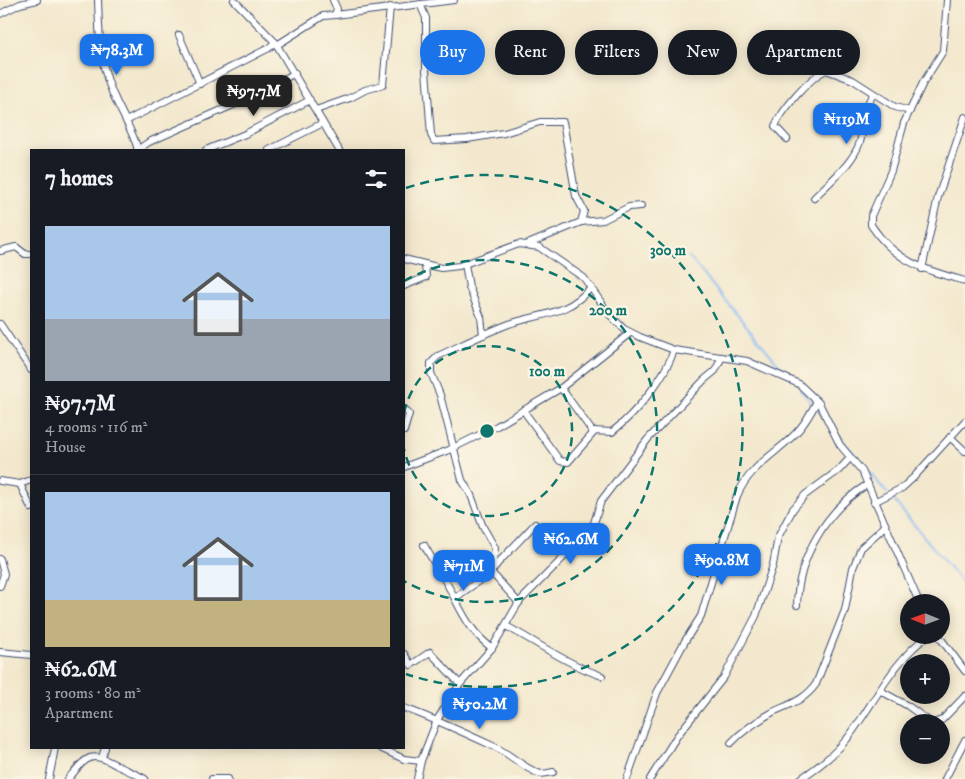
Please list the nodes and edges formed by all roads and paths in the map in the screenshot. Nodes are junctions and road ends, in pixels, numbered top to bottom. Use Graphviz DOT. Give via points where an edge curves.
graph roads {
  1 [pos="36,0"];
  2 [pos="98,0"];
  3 [pos="234,0"];
  4 [pos="333,0"];
  5 [pos="454,0"];
  6 [pos="947,0"];
  7 [pos="438,1"];
  8 [pos="420,4"];
  9 [pos="390,7"];
  10 [pos="0,14"];
  11 [pos="335,15"];
  12 [pos="179,34"];
  13 [pos="276,44"];
  14 [pos="295,73"];
  15 [pos="200,84"];
  16 [pos="873,95"];
  17 [pos="310,100"];
  18 [pos="316,110"];
  19 [pos="910,111"];
  20 [pos="965,118"];
  21 [pos="126,121"];
  22 [pos="323,123"];
  23 [pos="787,138"];
  24 [pos="138,149"];
  25 [pos="139,149"];
  26 [pos="208,149"];
  27 [pos="271,149"];
  28 [pos="337,149"];
  29 [pos="814,198"];
  30 [pos="641,206"];
  31 [pos="581,222"];
  32 [pos="528,244"];
  33 [pos="0,251"];
  34 [pos="30,254"];
  35 [pos="405,259"];
  36 [pos="465,264"];
  37 [pos="426,265"];
  38 [pos="922,269"];
  39 [pos="965,281"];
  40 [pos="405,286"];
  41 [pos="591,287"];
  42 [pos="0,324"];
  43 [pos="630,333"];
  44 [pos="483,335"];
  45 [pos="674,350"];
  46 [pos="722,357"];
  47 [pos="30,369"];
  48 [pos="561,388"];
  49 [pos="817,401"];
  50 [pos="405,410"];
  51 [pos="523,410"];
  52 [pos="965,421"];
  53 [pos="405,428"];
  54 [pos="595,431"];
  55 [pos="950,437"];
  56 [pos="455,447"];
  57 [pos="965,451"];
  58 [pos="850,458"];
  59 [pos="405,468"];
  60 [pos="30,480"];
  61 [pos="0,481"];
  62 [pos="20,484"];
  63 [pos="868,484"];
  64 [pos="874,502"];
  65 [pos="30,506"];
  66 [pos="535,524"];
  67 [pos="885,526"];
  68 [pos="424,545"];
  69 [pos="0,559"];
  70 [pos="491,572"];
  71 [pos="0,586"];
  72 [pos="915,594"];
  73 [pos="455,598"];
  74 [pos="519,603"];
  75 [pos="797,605"];
  76 [pos="506,626"];
  77 [pos="920,644"];
  78 [pos="945,644"];
  79 [pos="492,648"];
  80 [pos="0,652"];
  81 [pos="30,655"];
  82 [pos="405,656"];
  83 [pos="965,670"];
  84 [pos="602,676"];
  85 [pos="460,684"];
  86 [pos="881,691"];
  87 [pos="965,696"];
  88 [pos="405,708"];
  89 [pos="919,714"];
  90 [pos="948,714"];
  91 [pos="437,720"];
  92 [pos="965,740"];
  93 [pos="731,743"];
  94 [pos="56,749"];
  95 [pos="105,749"];
  96 [pos="382,749"];
  97 [pos="102,757"];
  98 [pos="421,762"];
  99 [pos="553,772"];
  100 [pos="49,779"];
  101 [pos="68,779"];
  102 [pos="145,779"];
  103 [pos="212,779"];
  104 [pos="228,779"];
  105 [pos="417,779"];
  106 [pos="627,779"];
  107 [pos="650,779"];
  108 [pos="800,779"];
  109 [pos="945,779"];
  1 -- 10 [label="street"];
  2 -- 21 [label="street" via="107,79"];
  3 -- 13 [label="street"];
  4 -- 11 [label="street" via="337,9"];
  5 -- 7 [label="street"];
  6 -- 19 [label="street" via="943,51"];
  7 -- 8 [label="street"];
  8 -- 9 [label="street"];
  8 -- 31 [label="street" via="426,18 426,70 434,141 504,133 540,122 563,122 576,196 584,211"];
  9 -- 11 [label="street"];
  9 -- 18 [label="street" via="383,85"];
  11 -- 13 [label="street" via="323,16"];
  12 -- 15 [label="street"];
  13 -- 14 [label="street"];
  13 -- 15 [label="street"];
  14 -- 17 [label="street"];
  14 -- 25 [label="street" via="256,95"];
  15 -- 21 [label="street"];
  16 -- 19 [label="street"];
  16 -- 23 [label="street" via="853,80 828,70 817,74 776,125"];
  16 -- 29 [label="street" via="866,103 860,142 850,162"];
  17 -- 18 [label="street"];
  17 -- 26 [label="street"];
  18 -- 22 [label="street"];
  19 -- 38 [label="street" via="891,172 871,216 871,225 899,256"];
  20 -- 38 [label="street" via="938,197"];
  21 -- 24 [label="street"];
  22 -- 27 [label="street"];
  22 -- 28 [label="street"];
  30 -- 31 [label="street" via="629,207 603,220"];
  31 -- 32 [label="street"];
  32 -- 36 [label="street" via="519,244"];
  32 -- 41 [label="street" via="538,247 584,278"];
  33 -- 34 [label="street" via="16,247"];
  35 -- 37 [label="street"];
  36 -- 37 [label="street" via="441,268"];
  36 -- 44 [label="street"];
  37 -- 40 [label="street" via="426,277"];
  38 -- 39 [label="street"];
  41 -- 43 [label="street" via="610,315"];
  41 -- 44 [label="street" via="570,306 555,313 510,324"];
  42 -- 47 [label="street"];
  43 -- 45 [label="street"];
  43 -- 48 [label="street"];
  44 -- 56 [label="street" via="438,356 431,363 431,373"];
  45 -- 46 [label="street"];
  45 -- 54 [label="street" via="656,383 624,423 612,432"];
  46 -- 49 [label="street" via="747,361 799,384"];
  46 -- 74 [label="street" via="717,369 648,439 610,487 601,501 592,529"];
  48 -- 51 [label="street"];
  48 -- 54 [label="street"];
  49 -- 58 [label="street"];
  49 -- 106 [label="street" via="796,433 754,467 743,482 701,616 657,693"];
  50 -- 53 [label="street" via="410,414"];
  51 -- 54 [label="street" via="560,461 568,462"];
  51 -- 56 [label="street"];
  52 -- 55 [label="street"];
  55 -- 57 [label="street"];
  55 -- 64 [label="street" via="902,488"];
  56 -- 59 [label="street"];
  56 -- 70 [label="street" via="462,480 495,548"];
  58 -- 63 [label="street"];
  58 -- 107 [label="street" via="792,509 778,538 773,565 756,616 744,639 724,677 677,736"];
  60 -- 62 [label="street"];
  61 -- 62 [label="street"];
  62 -- 65 [label="street"];
  63 -- 64 [label="street"];
  63 -- 75 [label="street" via="848,496 815,538"];
  64 -- 67 [label="street"];
  66 -- 70 [label="street"];
  67 -- 72 [label="street"];
  67 -- 93 [label="street" via="858,555 842,618 816,684 804,698 772,713"];
  68 -- 73 [label="street"];
  69 -- 71 [label="street" via="4,574"];
  70 -- 73 [label="street"];
  70 -- 74 [label="street"];
  73 -- 79 [label="street" via="468,624"];
  74 -- 76 [label="street"];
  76 -- 79 [label="street"];
  76 -- 84 [label="street" via="542,645 550,653"];
  77 -- 86 [label="street" via="892,671"];
  78 -- 83 [label="street"];
  79 -- 85 [label="street"];
  80 -- 81 [label="street"];
  82 -- 85 [label="street" via="411,665 430,652"];
  85 -- 91 [label="street"];
  86 -- 89 [label="street"];
  86 -- 108 [label="street" via="845,741"];
  87 -- 90 [label="street"];
  88 -- 91 [label="street"];
  91 -- 98 [label="street"];
  91 -- 99 [label="street" via="497,748 540,774"];
  92 -- 109 [label="street"];
  94 -- 100 [label="street"];
  95 -- 97 [label="street"];
  96 -- 98 [label="street" via="404,759"];
  97 -- 101 [label="street" via="88,758"];
  97 -- 102 [label="street"];
  98 -- 105 [label="street"];
  103 -- 104 [label="street"];
}
